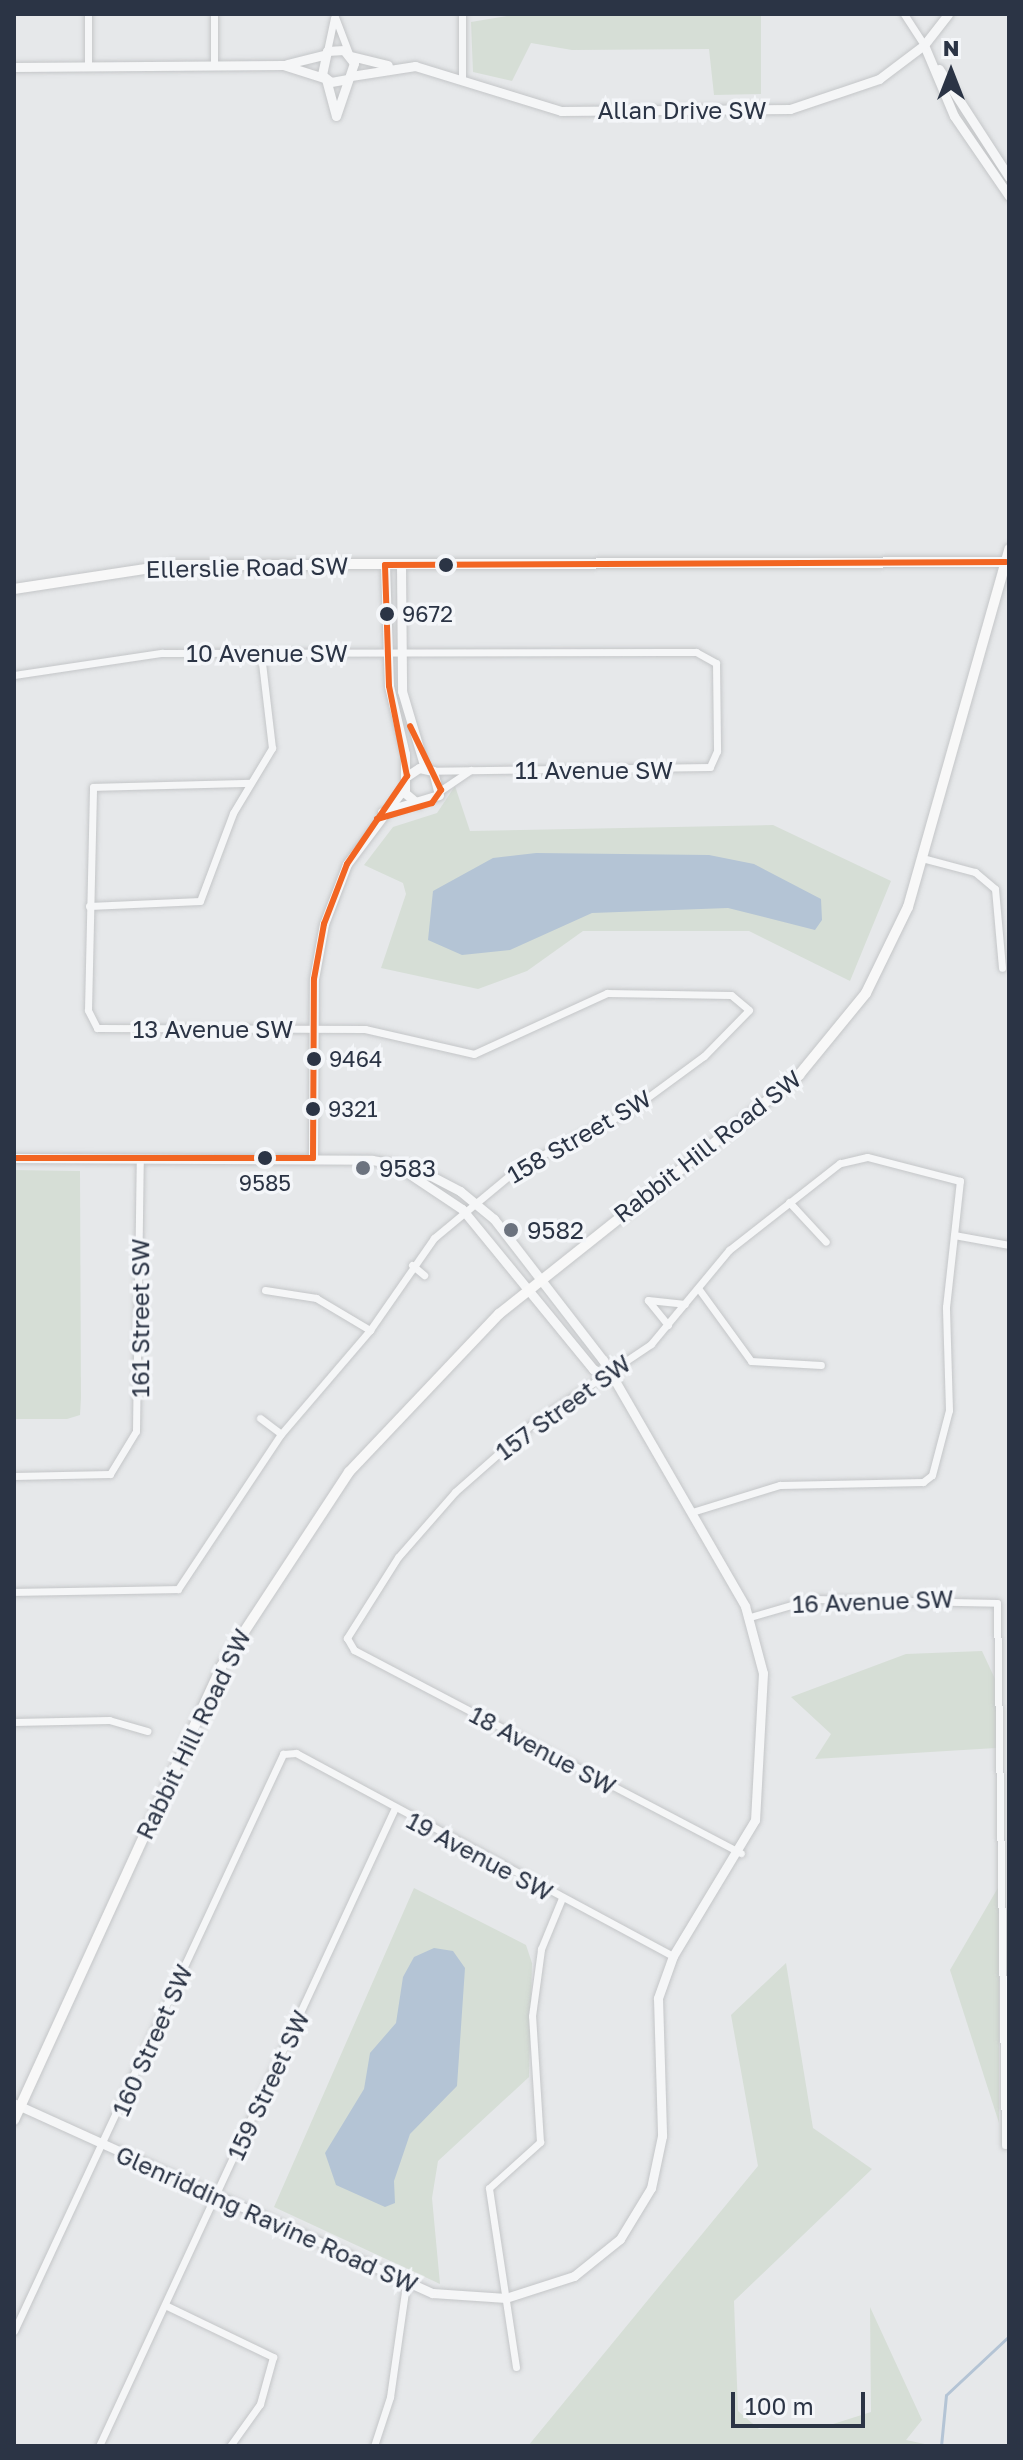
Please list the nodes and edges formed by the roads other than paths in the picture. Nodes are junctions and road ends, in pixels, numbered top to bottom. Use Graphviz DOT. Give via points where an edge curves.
graph roads {
  1 [pos="88,14"];
  2 [pos="214,14"];
  3 [pos="462,14"];
  4 [pos="904,14"];
  5 [pos="948,14"];
  6 [pos="335,16"];
  7 [pos="924,45"];
  8 [pos="325,53"];
  9 [pos="350,54"];
  10 [pos="88,64"];
  11 [pos="214,65"];
  12 [pos="283,65"];
  13 [pos="392,65"];
  14 [pos="14,67"];
  15 [pos="350,77"];
  16 [pos="325,78"];
  17 [pos="462,78"];
  18 [pos="1009,177"];
  19 [pos="1008,193"];
  20 [pos="1009,549"];
  21 [pos="1007,562"];
  22 [pos="385,565"];
  23 [pos="401,565"];
  24 [pos="14,589"];
  25 [pos="386,653"];
  26 [pos="400,653"];
  27 [pos="261,654"];
  28 [pos="14,675"];
  29 [pos="714,764"];
  30 [pos="429,769"];
  31 [pos="471,770"];
  32 [pos="407,776"];
  33 [pos="249,783"];
  34 [pos="404,788"];
  35 [pos="441,790"];
  36 [pos="418,804"];
  37 [pos="382,812"];
  38 [pos="922,858"];
  39 [pos="89,906"];
  40 [pos="1002,968"];
  41 [pos="749,1010"];
  42 [pos="313,1029"];
  43 [pos="14,1158"];
  44 [pos="140,1158"];
  45 [pos="313,1158"];
  46 [pos="372,1160"];
  47 [pos="473,1201"];
  48 [pos="789,1202"];
  49 [pos="462,1209"];
  50 [pos="954,1235"];
  51 [pos="826,1242"];
  52 [pos="1009,1245"];
  53 [pos="412,1265"];
  54 [pos="424,1275"];
  55 [pos="542,1277"];
  56 [pos="530,1287"];
  57 [pos="698,1288"];
  58 [pos="265,1290"];
  59 [pos="685,1304"];
  60 [pos="668,1325"];
  61 [pos="370,1330"];
  62 [pos="821,1365"];
  63 [pos="608,1377"];
  64 [pos="260,1418"];
  65 [pos="281,1434"];
  66 [pos="14,1476"];
  67 [pos="692,1512"];
  68 [pos="14,1592"];
  69 [pos="750,1617"];
  70 [pos="347,1643"];
  71 [pos="14,1722"];
  72 [pos="147,1731"];
  73 [pos="290,1752"];
  74 [pos="394,1810"];
  75 [pos="741,1853"];
  76 [pos="562,1898"];
  77 [pos="673,1956"];
  78 [pos="17,2104"];
  79 [pos="14,2120"];
  80 [pos="104,2145"];
  81 [pos="1005,2145"];
  82 [pos="217,2197"];
  83 [pos="406,2284"];
  84 [pos="506,2298"];
  85 [pos="167,2306"];
  86 [pos="14,2331"];
  87 [pos="516,2367"];
  88 [pos="99,2446"];
  89 [pos="230,2446"];
  90 [pos="374,2446"];
  1 -- 10 [label="street"];
  2 -- 11 [label="street"];
  3 -- 17 [label="street"];
  4 -- 7 [label="street"];
  5 -- 7 [label="street, Allan Drive SW"];
  6 -- 8 [label="street"];
  6 -- 9 [label="street"];
  7 -- 17 [label="street, Allan Drive SW" via="859,89 790,109 561,111"];
  7 -- 18 [label="street"];
  7 -- 19 [label="street" via="954,116"];
  8 -- 9 [label="street, Allan Drive SW"];
  8 -- 12 [label="street"];
  8 -- 16 [label="street"];
  9 -- 13 [label="street, Allan Drive SW"];
  9 -- 15 [label="street"];
  10 -- 11 [label="street"];
  10 -- 14 [label="street"];
  11 -- 12 [label="street"];
  12 -- 16 [label="street"];
  13 -- 15 [label="street, Allan Drive SW"];
  13 -- 17 [label="street, Allan Drive SW"];
  15 -- 16 [label="street, Allan Drive SW"];
  15 -- 16 [label="street" via="336,116"];
  20 -- 21 [label="main road, Rabbit Hill Road SW"];
  21 -- 23 [label="main road, Ellerslie Road SW"];
  21 -- 38 [label="main road, Rabbit Hill Road SW"];
  22 -- 23 [label="main road, Ellerslie Road SW"];
  22 -- 24 [label="main road, Ellerslie Road SW" via="170,565"];
  22 -- 25 [label="street"];
  23 -- 26 [label="street"];
  25 -- 26 [label="street, 10 Avenue SW"];
  25 -- 27 [label="street, 10 Avenue SW"];
  25 -- 32 [label="street"];
  26 -- 29 [label="street, 10 Avenue SW" via="713,658"];
  26 -- 30 [label="street" via="407,713"];
  27 -- 28 [label="street, 10 Avenue SW" via="120,655"];
  27 -- 33 [label="street" via="272,748"];
  29 -- 31 [label="street, 11 Avenue SW"];
  30 -- 31 [label="street, 11 Avenue SW"];
  30 -- 32 [label="street"];
  30 -- 35 [label="street"];
  31 -- 35 [label="street"];
  32 -- 34 [label="street"];
  33 -- 39 [label="street" via="197,905"];
  33 -- 39 [label="street" via="93,787"];
  34 -- 36 [label="street"];
  34 -- 37 [label="street"];
  35 -- 36 [label="street" via="432,803"];
  36 -- 37 [label="street"];
  37 -- 42 [label="street" via="347,864 324,924"];
  38 -- 40 [label="street" via="975,872 995,889"];
  38 -- 55 [label="main road, Rabbit Hill Road SW" via="883,963 826,1047 781,1092"];
  39 -- 42 [label="street, 13 Avenue SW" via="88,1018 108,1030"];
  41 -- 42 [label="street, 13 Avenue SW" via="731,995 607,993 480,1054 398,1033"];
  41 -- 47 [label="street, 158 Street SW" via="704,1056 629,1111 522,1165"];
  42 -- 45 [label="street"];
  43 -- 44 [label="street"];
  44 -- 45 [label="street"];
  44 -- 66 [label="street, 161 Street SW" via="139,1417 113,1471"];
  45 -- 46 [label="street"];
  46 -- 47 [label="street" via="429,1173"];
  46 -- 49 [label="street" via="409,1172"];
  47 -- 49 [label="street, 158 Street SW"];
  47 -- 55 [label="street"];
  48 -- 50 [label="street, 157 Street SW" via="852,1157 960,1181"];
  48 -- 51 [label="street"];
  48 -- 57 [label="street, 157 Street SW" via="729,1250"];
  49 -- 53 [label="street, 158 Street SW"];
  49 -- 56 [label="street"];
  50 -- 52 [label="street"];
  50 -- 67 [label="street" via="946,1307 949,1410 928,1479 780,1485"];
  53 -- 54 [label="street"];
  53 -- 61 [label="street, 158 Street SW"];
  55 -- 56 [label="main road, Rabbit Hill Road SW"];
  55 -- 63 [label="street"];
  56 -- 63 [label="street" via="593,1369"];
  56 -- 78 [label="main road, Rabbit Hill Road SW" via="383,1429 284,1562 221,1667"];
  57 -- 59 [label="street, 157 Street SW"];
  57 -- 62 [label="street" via="751,1361"];
  58 -- 61 [label="street" via="316,1298"];
  59 -- 60 [label="street, 157 Street SW"];
  59 -- 60 [label="street" via="648,1300"];
  60 -- 63 [label="street, 157 Street SW"];
  61 -- 65 [label="street, 158 Street SW"];
  63 -- 67 [label="street, Glenridding Ravine Road SW"];
  63 -- 70 [label="street, 157 Street SW" via="532,1424 455,1492 383,1578"];
  64 -- 65 [label="street"];
  65 -- 68 [label="street, 158 Street SW" via="178,1589"];
  67 -- 69 [label="street, Glenridding Ravine Road SW"];
  69 -- 75 [label="street, Glenridding Ravine Road SW" via="763,1673 762,1779"];
  69 -- 81 [label="street, 16 Avenue SW" via="801,1599 997,1603"];
  70 -- 75 [label="street, 18 Avenue SW"];
  71 -- 72 [label="street" via="109,1720"];
  73 -- 74 [label="street, 19 Avenue SW"];
  73 -- 80 [label="street, 160 Street SW" via="279,1759"];
  74 -- 76 [label="street, 19 Avenue SW"];
  74 -- 82 [label="street, 159 Street SW"];
  75 -- 77 [label="street, Glenridding Ravine Road SW"];
  76 -- 77 [label="street, 19 Avenue SW"];
  76 -- 84 [label="street" via="541,1949 532,2016 540,2142 489,2188"];
  77 -- 84 [label="street, Glenridding Ravine Road SW" via="656,2014 662,2136 651,2188 628,2229 594,2263 551,2287"];
  78 -- 79 [label="main road, Rabbit Hill Road SW"];
  78 -- 80 [label="street, Glenridding Ravine Road SW"];
  80 -- 82 [label="street, Glenridding Ravine Road SW"];
  80 -- 86 [label="street, 160 Street SW"];
  82 -- 83 [label="street, Glenridding Ravine Road SW"];
  82 -- 85 [label="street, 159 Street SW"];
  83 -- 84 [label="street, Glenridding Ravine Road SW" via="451,2298"];
  83 -- 90 [label="street" via="390,2397"];
  84 -- 87 [label="street"];
  85 -- 88 [label="street, 159 Street SW"];
  85 -- 89 [label="street" via="273,2357 260,2404"];
}
